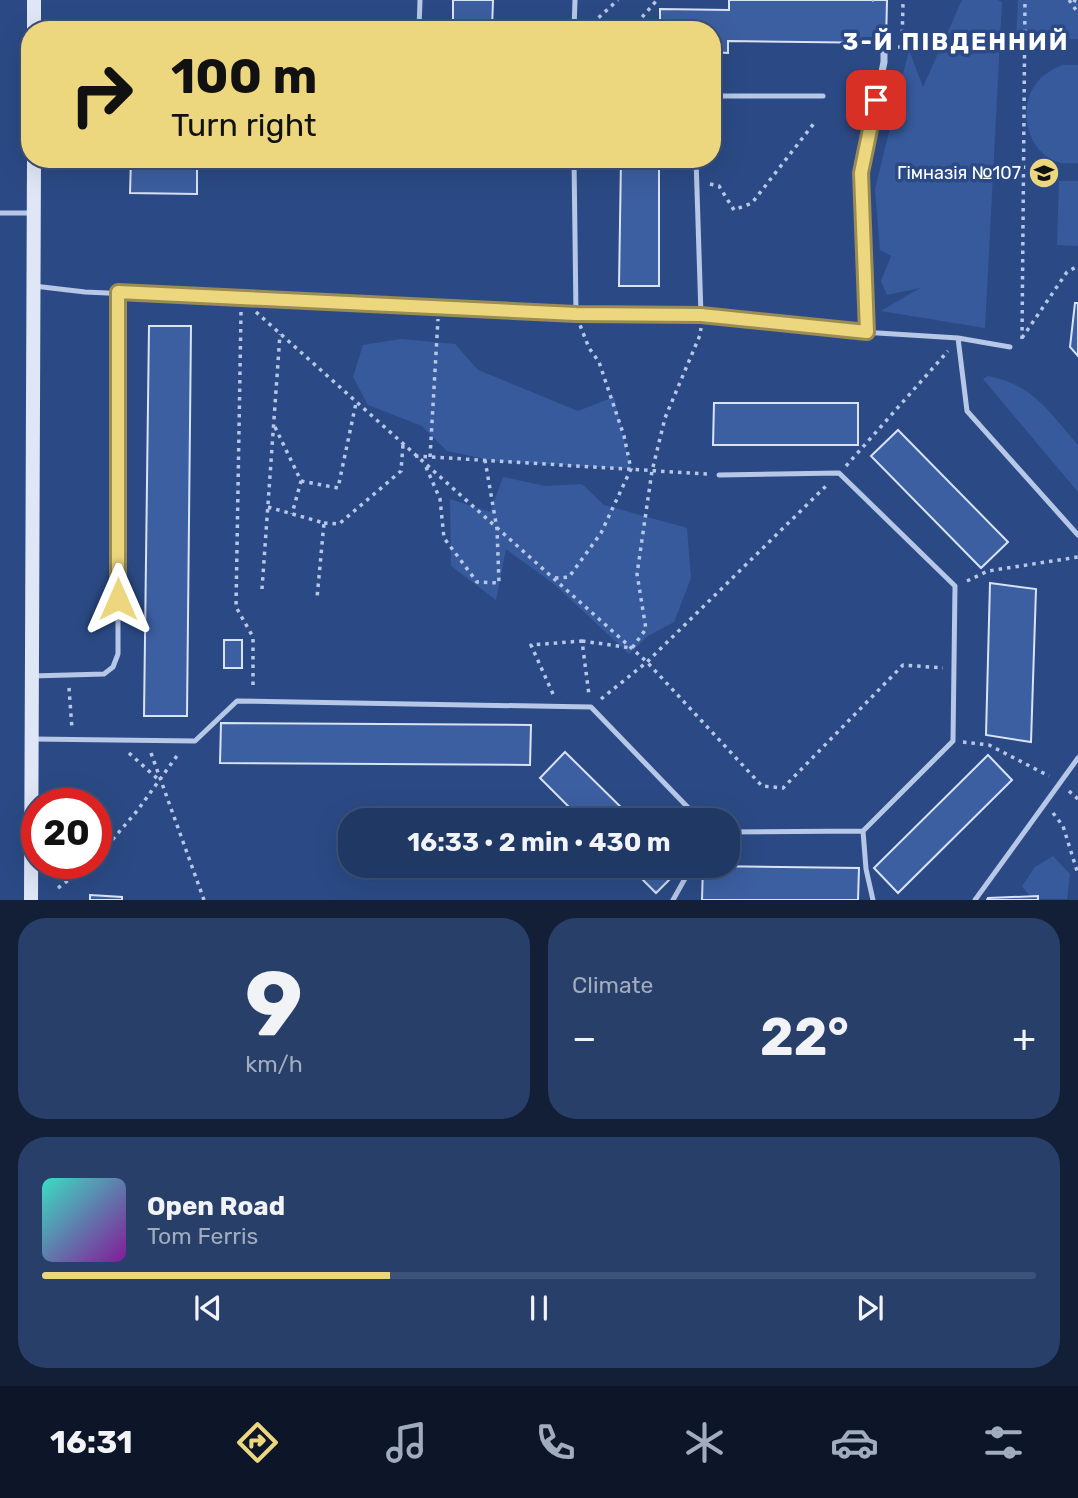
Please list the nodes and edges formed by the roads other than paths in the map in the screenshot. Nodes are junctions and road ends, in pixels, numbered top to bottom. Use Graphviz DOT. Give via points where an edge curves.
graph roads {
  1 [pos="34,0"];
  2 [pos="421,0"];
  3 [pos="575,0"];
  4 [pos="34,21"];
  5 [pos="420,21"];
  6 [pos="574,21"];
  7 [pos="884,51"];
  8 [pos="721,96"];
  9 [pos="823,96"];
  10 [pos="34,168"];
  11 [pos="574,168"];
  12 [pos="696,168"];
  13 [pos="0,213"];
  14 [pos="33,213"];
  15 [pos="34,286"];
  16 [pos="118,292"];
  17 [pos="576,314"];
  18 [pos="701,315"];
  19 [pos="867,332"];
  20 [pos="958,338"];
  21 [pos="1010,347"];
  22 [pos="719,475"];
  23 [pos="1078,535"];
  24 [pos="32,676"];
  25 [pos="31,739"];
  26 [pos="1078,758"];
  27 [pos="688,808"];
  28 [pos="863,831"];
  29 [pos="740,832"];
  30 [pos="685,878"];
  31 [pos="30,900"];
  32 [pos="673,900"];
  33 [pos="873,900"];
  34 [pos="975,900"];
  1 -- 4 [label="street"];
  2 -- 5 [label="lane"];
  3 -- 6 [label="lane"];
  7 -- 19 [label="street" via="861,173"];
  8 -- 9 [label="lane"];
  10 -- 14 [label="street"];
  11 -- 17 [label="lane"];
  12 -- 18 [label="lane"];
  13 -- 14 [label="lane"];
  14 -- 15 [label="street"];
  15 -- 16 [label="lane"];
  15 -- 24 [label="street"];
  16 -- 17 [label="lane"];
  16 -- 24 [label="lane" via="118,654 104,674"];
  17 -- 18 [label="lane"];
  18 -- 19 [label="lane"];
  19 -- 20 [label="lane"];
  20 -- 21 [label="lane"];
  20 -- 23 [label="lane" via="967,411"];
  22 -- 28 [label="lane" via="839,473 955,586 953,741"];
  24 -- 25 [label="street"];
  25 -- 27 [label="lane" via="195,741 237,701 591,707"];
  25 -- 31 [label="street"];
  26 -- 34 [label="lane"];
  28 -- 29 [label="lane"];
  28 -- 33 [label="lane"];
  30 -- 32 [label="lane"];
}
